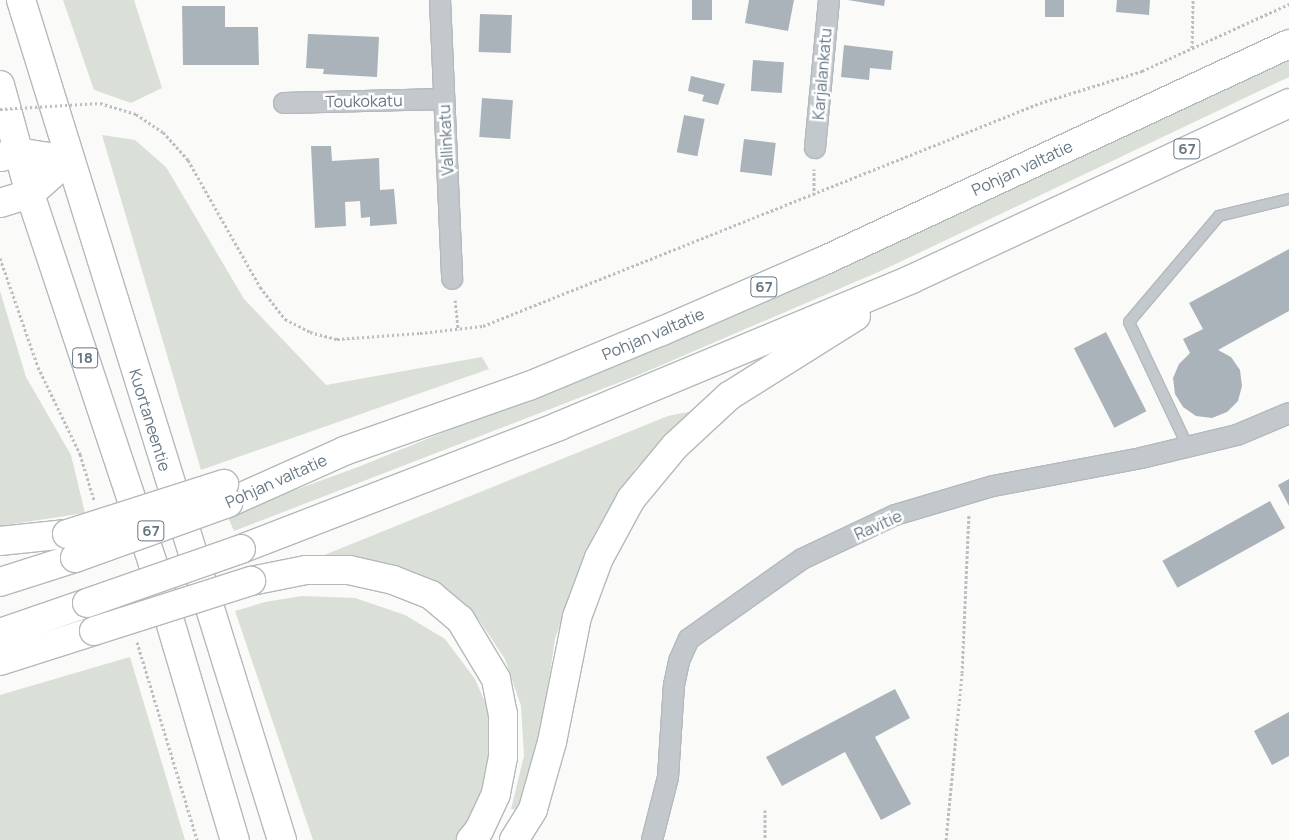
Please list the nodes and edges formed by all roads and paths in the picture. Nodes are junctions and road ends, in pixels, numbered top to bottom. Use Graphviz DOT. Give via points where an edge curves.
graph roads {
  1 [pos="21,0"];
  2 [pos="440,0"];
  3 [pos="829,0"];
  4 [pos="1193,0"];
  5 [pos="1289,4"];
  6 [pos="1289,44"];
  7 [pos="1192,48"];
  8 [pos="0,85"];
  9 [pos="444,99"];
  10 [pos="284,103"];
  11 [pos="1289,103"];
  12 [pos="0,109"];
  13 [pos="815,148"];
  14 [pos="8,154"];
  15 [pos="68,160"];
  16 [pos="30,194"];
  17 [pos="814,195"];
  18 [pos="1289,199"];
  19 [pos="0,203"];
  20 [pos="452,279"];
  21 [pos="912,279"];
  22 [pos="458,330"];
  23 [pos="1289,413"];
  24 [pos="1188,447"];
  25 [pos="970,493"];
  26 [pos="0,540"];
  27 [pos="71,546"];
  28 [pos="0,582"];
  29 [pos="0,633"];
  30 [pos="0,661"];
  31 [pos="765,810"];
  32 [pos="235,840"];
  33 [pos="282,840"];
  34 [pos="470,840"];
  35 [pos="514,840"];
  36 [pos="652,840"];
  37 [pos="765,840"];
  38 [pos="946,840"];
  1 -- 15 [label="highway, Kuortaneentie"];
  2 -- 9 [label="street, Vallinkatu"];
  3 -- 13 [label="street, Karjalankatu"];
  4 -- 7 [label="path"];
  5 -- 7 [label="path"];
  6 -- 27 [label="highway, Pohjan valtatie / 67, bridge" via="821,262 662,331 528,386"];
  7 -- 17 [label="path" via="1142,71 1040,103"];
  8 -- 14 [label="highway, 18"];
  9 -- 10 [label="street, Toukokatu"];
  9 -- 20 [label="street, Vallinkatu"];
  11 -- 21 [label="highway, 67"];
  12 -- 22 [label="path, bridge" via="100,103 136,114 163,132 188,160 260,287 285,319 310,332 337,339"];
  13 -- 17 [label="path"];
  14 -- 15 [label="highway"];
  14 -- 16 [label="highway, 18"];
  15 -- 16 [label="highway"];
  15 -- 33 [label="highway, Kuortaneentie"];
  16 -- 19 [label="highway"];
  16 -- 32 [label="highway, 18" via="153,564"];
  17 -- 22 [label="path" via="492,323"];
  18 -- 24 [label="lane" via="1219,216 1129,322"];
  20 -- 22 [label="path"];
  21 -- 29 [label="highway, 67, bridge" via="559,426 241,549"];
  21 -- 35 [label="highway" via="729,396 675,446 631,499 599,558 577,618 552,742 533,809"];
  23 -- 24 [label="street, Ravitie" via="1237,435"];
  24 -- 25 [label="street, Ravitie"];
  25 -- 36 [label="street, Ravitie" via="895,515 802,559 690,639 679,661 674,685 668,777"];
  25 -- 38 [label="path" via="962,674"];
  26 -- 27 [label="highway"];
  27 -- 28 [label="highway, Pohjan valtatie / 67"];
  30 -- 34 [label="highway, bridge" via="251,581 306,570 349,570 393,580 431,595 460,619 496,679 503,714 504,757 496,794 479,830"];
  31 -- 37 [label="path"];
}
